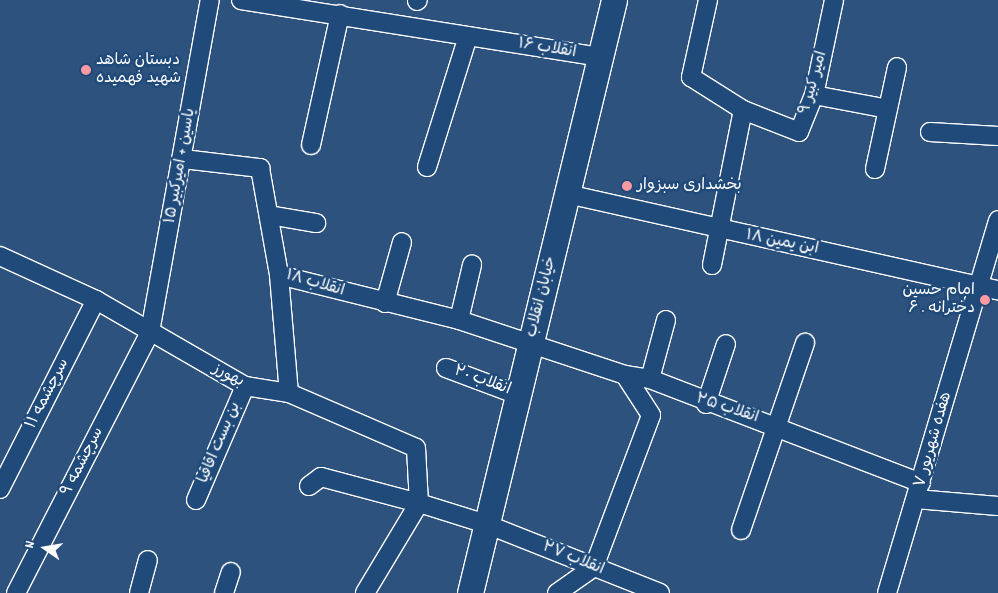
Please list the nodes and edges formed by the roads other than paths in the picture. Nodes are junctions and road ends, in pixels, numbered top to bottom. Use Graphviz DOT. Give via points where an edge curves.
graph roads {
  1 [pos="210,0"];
  2 [pos="240,0"];
  3 [pos="614,0"];
  4 [pos="708,0"];
  5 [pos="834,0"];
  6 [pos="340,14"];
  7 [pos="468,36"];
  8 [pos="600,57"];
  9 [pos="897,67"];
  10 [pos="814,95"];
  11 [pos="888,109"];
  12 [pos="743,110"];
  13 [pos="930,132"];
  14 [pos="998,136"];
  15 [pos="311,145"];
  16 [pos="183,158"];
  17 [pos="427,167"];
  18 [pos="875,169"];
  19 [pos="566,194"];
  20 [pos="269,215"];
  21 [pos="998,220"];
  22 [pos="316,223"];
  23 [pos="719,231"];
  24 [pos="402,242"];
  25 [pos="0,256"];
  26 [pos="472,265"];
  27 [pos="712,265"];
  28 [pos="279,275"];
  29 [pos="979,286"];
  30 [pos="998,290"];
  31 [pos="96,300"];
  32 [pos="385,303"];
  33 [pos="459,320"];
  34 [pos="666,320"];
  35 [pos="150,332"];
  36 [pos="531,342"];
  37 [pos="804,343"];
  38 [pos="726,344"];
  39 [pos="446,368"];
  40 [pos="625,375"];
  41 [pos="650,380"];
  42 [pos="245,386"];
  43 [pos="289,393"];
  44 [pos="518,395"];
  45 [pos="706,404"];
  46 [pos="780,426"];
  47 [pos="309,486"];
  48 [pos="0,488"];
  49 [pos="919,491"];
  50 [pos="196,500"];
  51 [pos="419,504"];
  52 [pos="998,506"];
  53 [pos="486,524"];
  54 [pos="742,530"];
  55 [pos="148,560"];
  56 [pos="594,567"];
  57 [pos="231,572"];
  58 [pos="16,593"];
  59 [pos="139,593"];
  60 [pos="224,593"];
  61 [pos="366,593"];
  62 [pos="470,593"];
  63 [pos="557,593"];
  64 [pos="660,593"];
  65 [pos="887,593"];
  1 -- 16 [label="street, یاسین + امیرکبیر ۱۵"];
  2 -- 6 [label="street, انقلاب ۱۶"];
  3 -- 8 [label="main road, خیابان انقلاب"];
  4 -- 12 [label="street" via="691,77"];
  5 -- 10 [label="street, امیر کبیر ۹"];
  6 -- 7 [label="street, انقلاب ۱۶"];
  6 -- 15 [label="street"];
  7 -- 8 [label="street, انقلاب ۱۶"];
  7 -- 17 [label="street"];
  8 -- 19 [label="main road, خیابان انقلاب"];
  9 -- 11 [label="street"];
  10 -- 11 [label="street"];
  10 -- 12 [label="street, امیر کبیر ۹" via="799,132"];
  11 -- 18 [label="street"];
  12 -- 23 [label="street"];
  13 -- 14 [label="street"];
  16 -- 20 [label="street, انقلاب ۱۸" via="260,168"];
  16 -- 35 [label="street, یاسین + امیرکبیر ۱۵"];
  19 -- 23 [label="street, ابن یمین ۱۸"];
  19 -- 36 [label="main road, خیابان انقلاب"];
  20 -- 22 [label="street"];
  20 -- 28 [label="street, انقلاب ۱۸"];
  21 -- 29 [label="street, هفده شهریور ۷"];
  23 -- 27 [label="street"];
  23 -- 29 [label="street, ابن یمین ۱۸"];
  24 -- 32 [label="street"];
  25 -- 31 [label="street, بهورز"];
  26 -- 33 [label="street"];
  28 -- 32 [label="street, انقلاب ۱۸"];
  28 -- 43 [label="street"];
  29 -- 30 [label="street, ابن یمین ۱۸"];
  29 -- 49 [label="street, هفده شهریور ۷"];
  31 -- 35 [label="street, بهورز"];
  31 -- 48 [label="street, سرچشمه ۱۱"];
  32 -- 33 [label="street, انقلاب ۱۸"];
  33 -- 36 [label="street, انقلاب ۱۸"];
  34 -- 41 [label="street"];
  35 -- 42 [label="street, بهورز"];
  35 -- 58 [label="street, سرچشمه ۹"];
  36 -- 40 [label="street, انقلاب ۲۵"];
  36 -- 44 [label="main road, خیابان انقلاب"];
  37 -- 46 [label="street"];
  38 -- 45 [label="street"];
  39 -- 44 [label="street, انقلاب ۲۰"];
  40 -- 41 [label="street, انقلاب ۲۵"];
  40 -- 56 [label="street" via="651,415"];
  41 -- 45 [label="street, انقلاب ۲۵"];
  42 -- 43 [label="street, بهورز"];
  42 -- 50 [label="street, بن بست اقاقیا"];
  43 -- 51 [label="street, بهورز" via="416,448"];
  44 -- 53 [label="main road, خیابان انقلاب"];
  45 -- 46 [label="street, انقلاب ۲۵"];
  46 -- 49 [label="street, انقلاب ۲۵"];
  46 -- 54 [label="street"];
  47 -- 51 [label="street, انقلاب ۲۷" via="321,477"];
  49 -- 52 [label="street, انقلاب ۲۵"];
  49 -- 65 [label="street, هفده شهریور ۷"];
  51 -- 53 [label="street, انقلاب ۲۷"];
  51 -- 61 [label="street"];
  53 -- 56 [label="street, انقلاب ۲۷"];
  53 -- 62 [label="main road, خیابان انقلاب"];
  55 -- 59 [label="street"];
  56 -- 63 [label="street"];
  56 -- 64 [label="street, انقلاب ۲۷"];
  57 -- 60 [label="street"];
}
